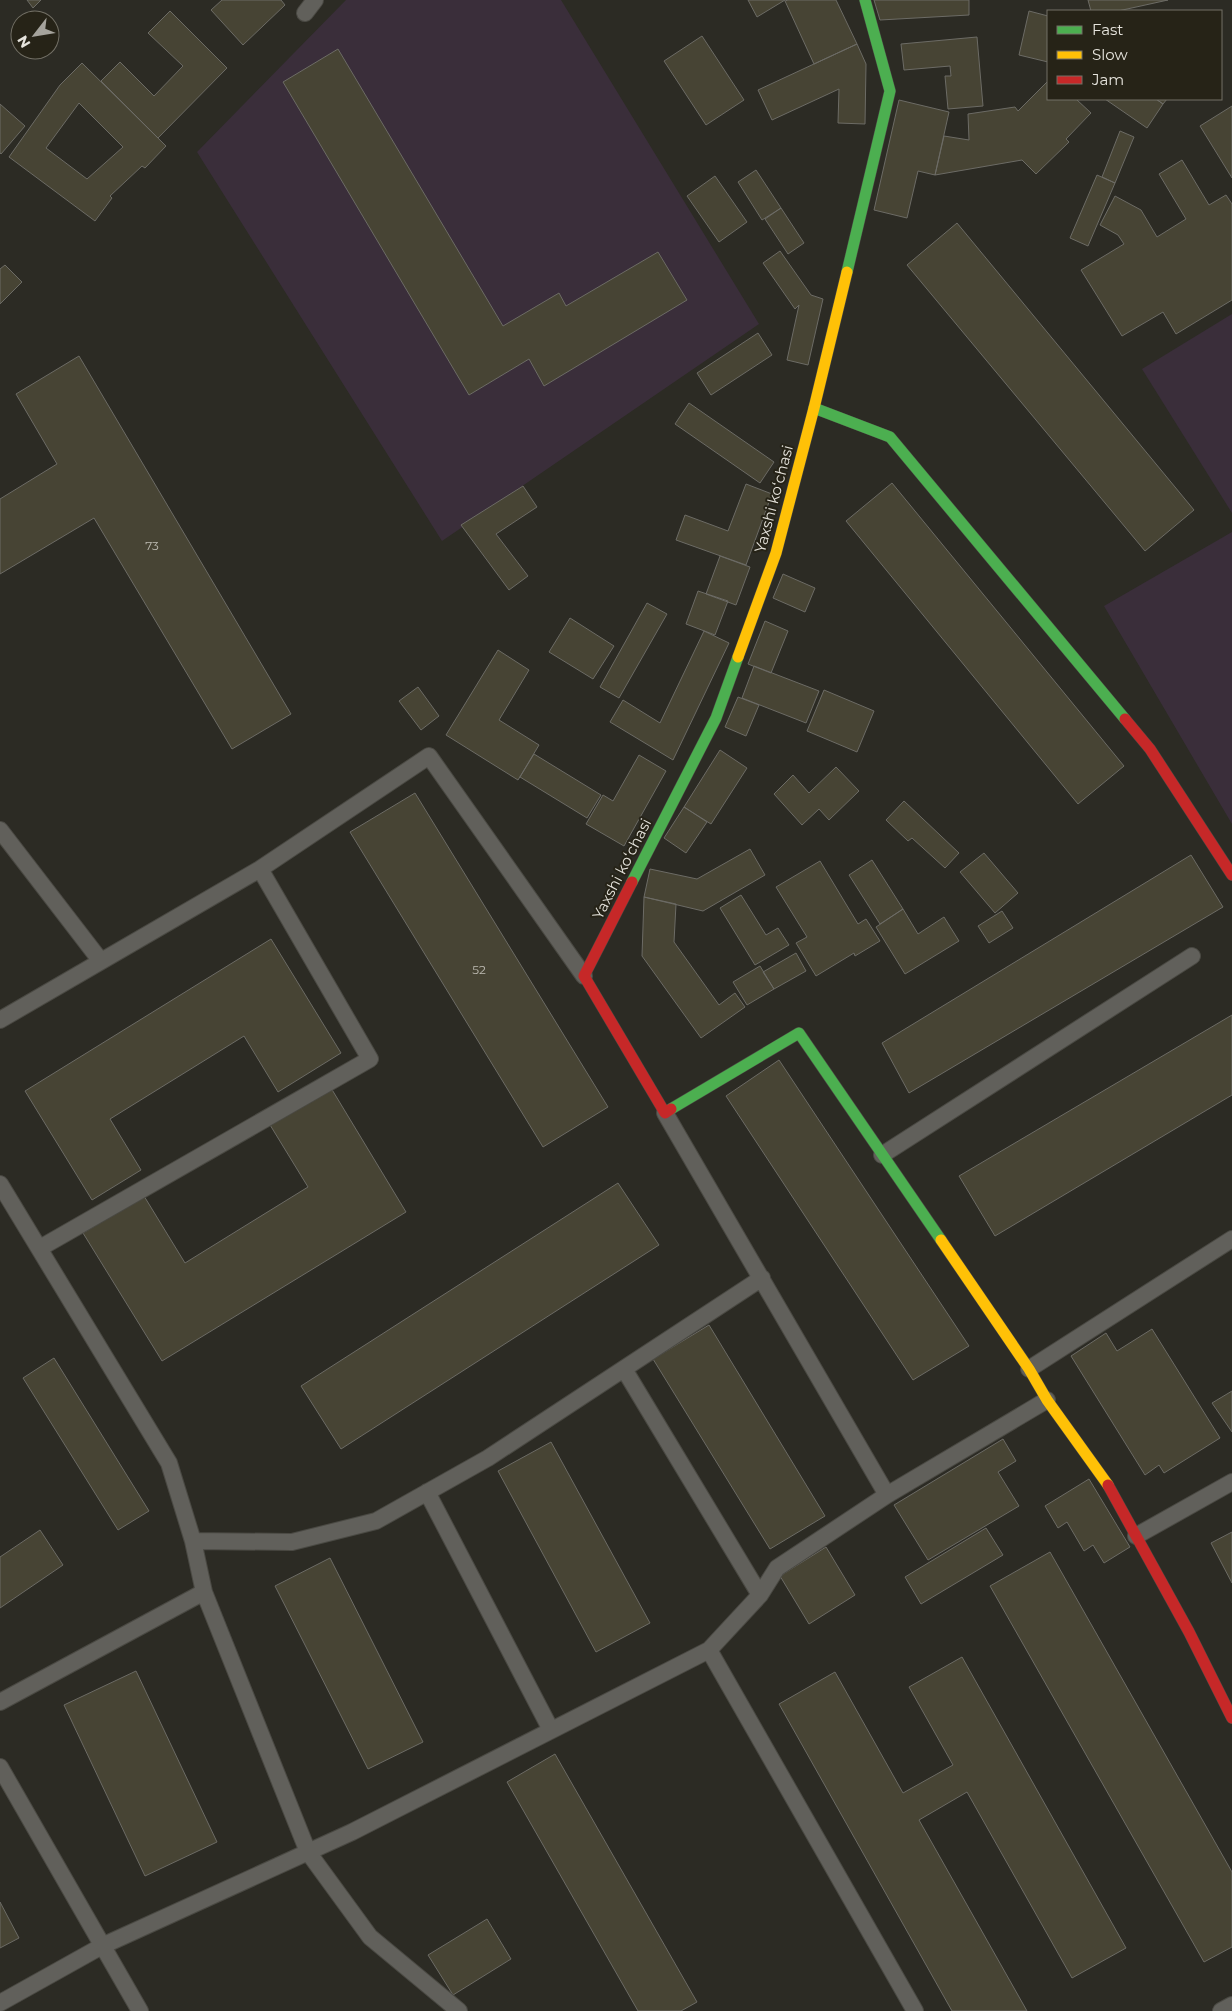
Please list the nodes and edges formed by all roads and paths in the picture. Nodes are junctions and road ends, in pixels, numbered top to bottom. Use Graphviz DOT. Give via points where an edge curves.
graph roads {
  1 [pos="315,0"];
  2 [pos="865,0"];
  3 [pos="305,13"];
  4 [pos="814,408"];
  5 [pos="0,830"];
  6 [pos="260,869"];
  7 [pos="1232,875"];
  8 [pos="1192,956"];
  9 [pos="100,960"];
  10 [pos="584,976"];
  11 [pos="0,1020"];
  12 [pos="665,1113"];
  13 [pos="882,1155"];
  14 [pos="0,1184"];
  15 [pos="1232,1239"];
  16 [pos="40,1248"];
  17 [pos="762,1278"];
  18 [pos="624,1369"];
  19 [pos="1029,1369"];
  20 [pos="1047,1400"];
  21 [pos="1232,1482"];
  22 [pos="427,1492"];
  23 [pos="887,1495"];
  24 [pos="1136,1536"];
  25 [pos="193,1541"];
  26 [pos="204,1592"];
  27 [pos="760,1595"];
  28 [pos="709,1650"];
  29 [pos="0,1702"];
  30 [pos="1232,1718"];
  31 [pos="551,1730"];
  32 [pos="0,1766"];
  33 [pos="308,1852"];
  34 [pos="102,1946"];
  35 [pos="0,2003"];
  36 [pos="1232,2005"];
  37 [pos="140,2011"];
  38 [pos="459,2011"];
  39 [pos="915,2011"];
  40 [pos="1221,2011"];
  1 -- 3 [label="lane"];
  2 -- 4 [label="street, Yaxshi koʻchasi" via="890,91"];
  4 -- 7 [label="street" via="890,437 1150,749"];
  4 -- 10 [label="street, Yaxshi koʻchasi" via="776,553 716,718"];
  5 -- 9 [label="lane"];
  6 -- 9 [label="lane"];
  6 -- 10 [label="lane" via="428,756"];
  6 -- 16 [label="lane" via="370,1059"];
  8 -- 13 [label="lane"];
  9 -- 11 [label="lane"];
  10 -- 12 [label="street"];
  12 -- 13 [label="street" via="799,1033"];
  12 -- 17 [label="lane"];
  13 -- 19 [label="street"];
  14 -- 16 [label="lane"];
  15 -- 19 [label="lane"];
  16 -- 25 [label="lane" via="169,1463"];
  17 -- 18 [label="lane"];
  17 -- 23 [label="lane"];
  18 -- 22 [label="lane" via="488,1458"];
  18 -- 27 [label="lane"];
  19 -- 20 [label="street"];
  20 -- 23 [label="lane"];
  20 -- 24 [label="street" via="1111,1489"];
  21 -- 24 [label="lane"];
  22 -- 25 [label="lane" via="376,1521 292,1542"];
  22 -- 31 [label="lane"];
  23 -- 27 [label="lane" via="777,1568"];
  24 -- 30 [label="street"];
  25 -- 26 [label="lane"];
  26 -- 29 [label="lane"];
  26 -- 33 [label="lane"];
  27 -- 28 [label="lane"];
  28 -- 31 [label="lane"];
  28 -- 39 [label="lane"];
  31 -- 33 [label="lane"];
  32 -- 34 [label="lane"];
  33 -- 34 [label="lane"];
  33 -- 38 [label="lane" via="370,1937"];
  34 -- 35 [label="lane"];
  34 -- 37 [label="lane"];
  36 -- 40 [label="lane"];
}
